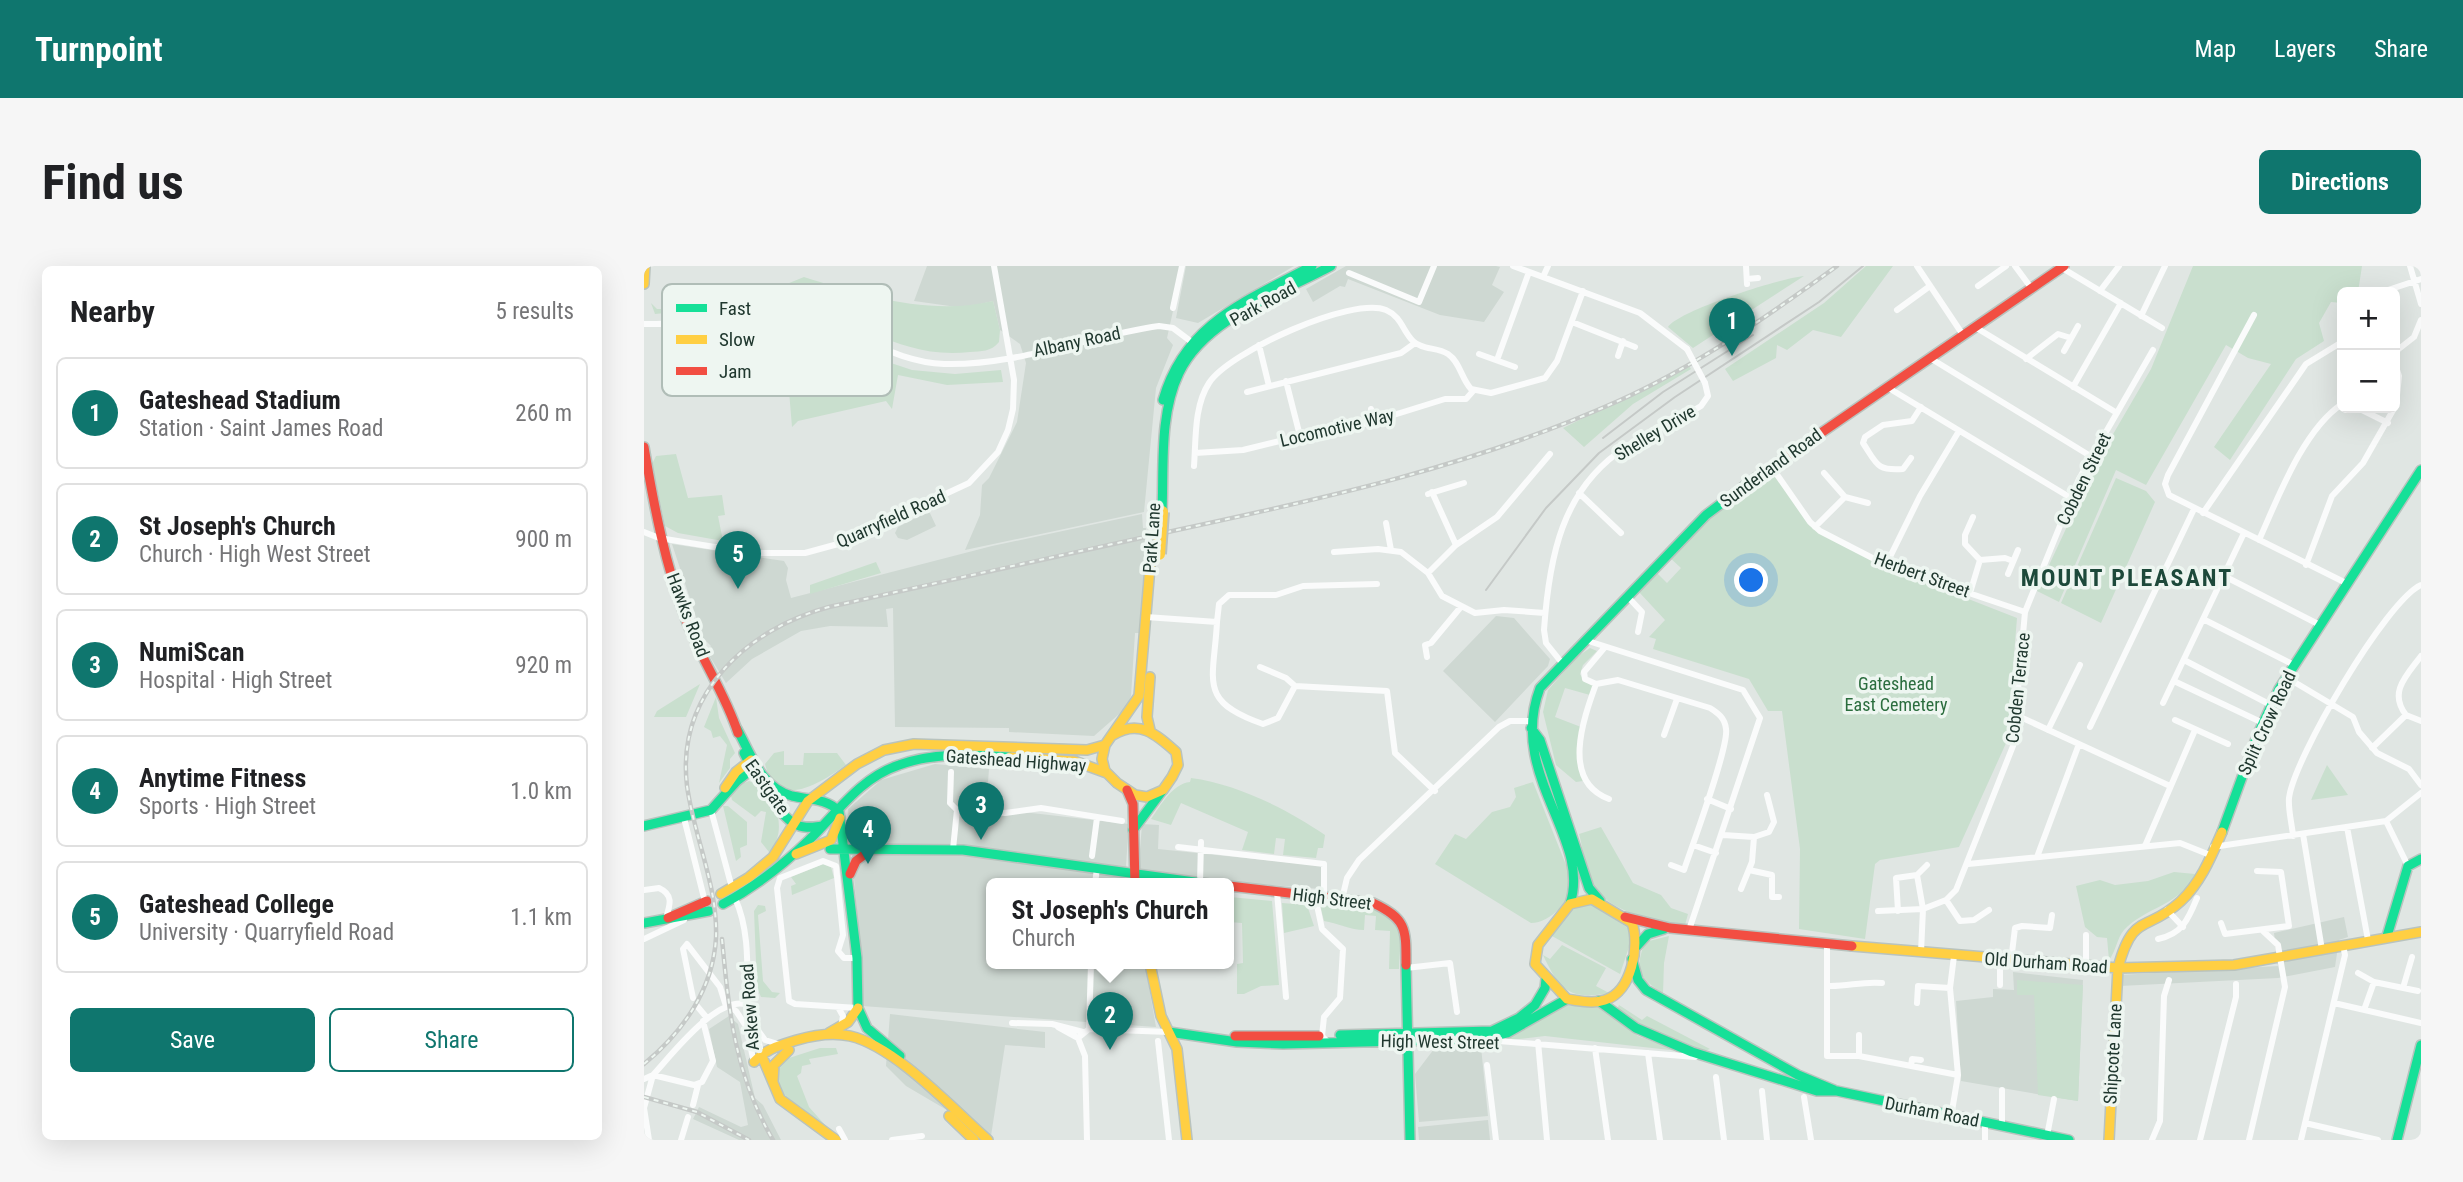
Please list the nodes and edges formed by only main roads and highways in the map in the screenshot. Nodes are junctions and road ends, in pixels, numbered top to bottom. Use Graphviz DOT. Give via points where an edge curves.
graph roads {
  1 [pos="646,266"];
  2 [pos="1312,266"];
  3 [pos="1331,266"];
  4 [pos="2063,267"];
  5 [pos="644,284"];
  6 [pos="1194,344"];
  7 [pos="644,447"];
  8 [pos="2421,470"];
  9 [pos="1150,617"];
  10 [pos="1530,724"];
  11 [pos="737,729"];
  12 [pos="1150,730"];
  13 [pos="1109,740"];
  14 [pos="752,764"];
  15 [pos="1107,774"];
  16 [pos="740,779"];
  17 [pos="761,784"];
  18 [pos="1127,790"];
  19 [pos="1163,790"];
  20 [pos="814,797"];
  21 [pos="714,808"];
  22 [pos="838,813"];
  23 [pos="794,824"];
  24 [pos="821,825"];
  25 [pos="644,826"];
  26 [pos="1133,830"];
  27 [pos="843,833"];
  28 [pos="825,848"];
  29 [pos="874,849"];
  30 [pos="846,851"];
  31 [pos="783,854"];
  32 [pos="2421,859"];
  33 [pos="845,872"];
  34 [pos="1132,878"];
  35 [pos="1134,878"];
  36 [pos="1234,887"];
  37 [pos="728,896"];
  38 [pos="1600,901"];
  39 [pos="1570,904"];
  40 [pos="1625,917"];
  41 [pos="667,918"];
  42 [pos="644,923"];
  43 [pos="1670,928"];
  44 [pos="2421,932"];
  45 [pos="2387,936"];
  46 [pos="1637,946"];
  47 [pos="1632,959"];
  48 [pos="2118,968"];
  49 [pos="1151,969"];
  50 [pos="1546,979"];
  51 [pos="1567,999"];
  52 [pos="1599,1001"];
  53 [pos="858,1008"];
  54 [pos="834,1031"];
  55 [pos="1405,1036"];
  56 [pos="1164,1037"];
  57 [pos="2421,1045"];
  58 [pos="786,1047"];
  59 [pos="759,1059"];
  60 [pos="928,1087"];
  61 [pos="774,1091"];
  62 [pos="1837,1091"];
  63 [pos="838,1134"];
  64 [pos="824,1140"];
  65 [pos="974,1140"];
  66 [pos="988,1140"];
  67 [pos="1179,1140"];
  68 [pos="1187,1140"];
  69 [pos="1410,1140"];
  70 [pos="2069,1140"];
  71 [pos="2109,1140"];
  72 [pos="2398,1140"];
  1 -- 5 [label="main road"];
  2 -- 6 [label="main road, Park Road" via="1226,314"];
  3 -- 6 [label="main road, Park Road"];
  4 -- 10 [label="main road, Sunderland Road" via="1771,466 1706,516 1563,663 1536,695"];
  6 -- 9 [label="main road, Park Lane" via="1176,359 1164,391"];
  7 -- 11 [label="main road, Hawks Road" via="665,543 697,647"];
  8 -- 48 [label="main road, Split Crow Road" via="2387,530 2286,677 2199,881 2179,903 2133,930"];
  9 -- 12 [label="main road, Park Lane"];
  9 -- 13 [label="main road, Park Lane" via="1139,696"];
  10 -- 38 [label="main road" via="1540,740 1589,888"];
  10 -- 39 [label="main road" via="1531,745 1576,874"];
  11 -- 14 [label="main road, Eastgate"];
  12 -- 13 [label="main road" via="1132,725"];
  12 -- 19 [label="main road" via="1178,758"];
  13 -- 15 [label="main road" via="1102,759"];
  13 -- 20 [label="main road, Gateshead Highway" via="1087,750 895,744 865,758"];
  14 -- 16 [label="main road"];
  14 -- 17 [label="main road, Eastgate"];
  14 -- 20 [label="main road, Eastgate" via="782,792"];
  14 -- 21 [label="main road" via="730,778"];
  15 -- 18 [label="main road"];
  15 -- 22 [label="main road, Gateshead Highway" via="1082,762 942,755 882,772"];
  16 -- 17 [label="main road"];
  16 -- 21 [label="main road"];
  17 -- 23 [label="main road, Eastgate"];
  18 -- 19 [label="main road" via="1143,796"];
  18 -- 26 [label="main road" via="1133,804"];
  19 -- 26 [label="main road"];
  20 -- 22 [label="main road, Eastgate"];
  20 -- 23 [label="main road" via="798,812"];
  21 -- 25 [label="main road"];
  22 -- 24 [label="main road, Gateshead Highway"];
  22 -- 27 [label="main road"];
  22 -- 28 [label="main road" via="836,835"];
  23 -- 24 [label="main road"];
  23 -- 31 [label="main road"];
  24 -- 31 [label="main road, Gateshead Highway"];
  26 -- 35 [label="main road"];
  27 -- 29 [label="main road" via="854,845"];
  27 -- 30 [label="main road"];
  28 -- 30 [label="main road"];
  28 -- 31 [label="main road"];
  28 -- 33 [label="main road"];
  29 -- 30 [label="main road"];
  29 -- 33 [label="main road"];
  29 -- 34 [label="main road" via="953,849 1094,862"];
  30 -- 33 [label="main road"];
  31 -- 37 [label="main road, Gateshead Highway"];
  32 -- 45 [label="main road" via="2407,866"];
  33 -- 53 [label="main road" via="857,958"];
  36 -- 55 [label="main road, High Street" via="1379,904 1394,913 1404,929"];
  38 -- 39 [label="main road"];
  38 -- 40 [label="main road"];
  39 -- 50 [label="main road" via="1536,950 1535,964"];
  40 -- 43 [label="main road, Old Durham Road"];
  40 -- 46 [label="main road" via="1635,928"];
  41 -- 41 [label="main road" via="707,903 686,919"];
  41 -- 42 [label="main road"];
  43 -- 46 [label="main road" via="1648,934"];
  43 -- 48 [label="main road, Old Durham Road"];
  44 -- 45 [label="main road, Old Durham Road"];
  45 -- 48 [label="main road, Old Durham Road" via="2234,965"];
  46 -- 47 [label="main road"];
  47 -- 52 [label="main road" via="1618,992"];
  47 -- 62 [label="main road" via="1646,990 1798,1075"];
  48 -- 71 [label="main road, Shipcote Lane"];
  49 -- 56 [label="main road"];
  50 -- 51 [label="main road"];
  50 -- 55 [label="main road, High West Street" via="1541,1000 1504,1026"];
  51 -- 52 [label="main road"];
  51 -- 55 [label="main road, High West Street" via="1544,1008 1507,1033 1484,1039"];
  52 -- 62 [label="main road" via="1636,1028 1711,1058 1816,1091"];
  53 -- 54 [label="main road"];
  53 -- 60 [label="main road" via="867,1028"];
  54 -- 58 [label="main road" via="806,1036"];
  54 -- 60 [label="main road" via="874,1044"];
  55 -- 56 [label="main road, High West Street" via="1249,1043"];
  55 -- 69 [label="main road, High Street"];
  56 -- 67 [label="main road"];
  56 -- 68 [label="main road" via="1177,1049"];
  57 -- 72 [label="main road"];
  58 -- 59 [label="main road"];
  58 -- 61 [label="main road" via="772,1069"];
  58 -- 65 [label="main road" via="825,1039 864,1046 890,1063"];
  59 -- 61 [label="main road, Askew Road"];
  59 -- 64 [label="main road, Askew Road" via="773,1101"];
  60 -- 66 [label="main road"];
  61 -- 63 [label="main road, Askew Road" via="783,1102"];
  62 -- 70 [label="main road, Durham Road"];
}
